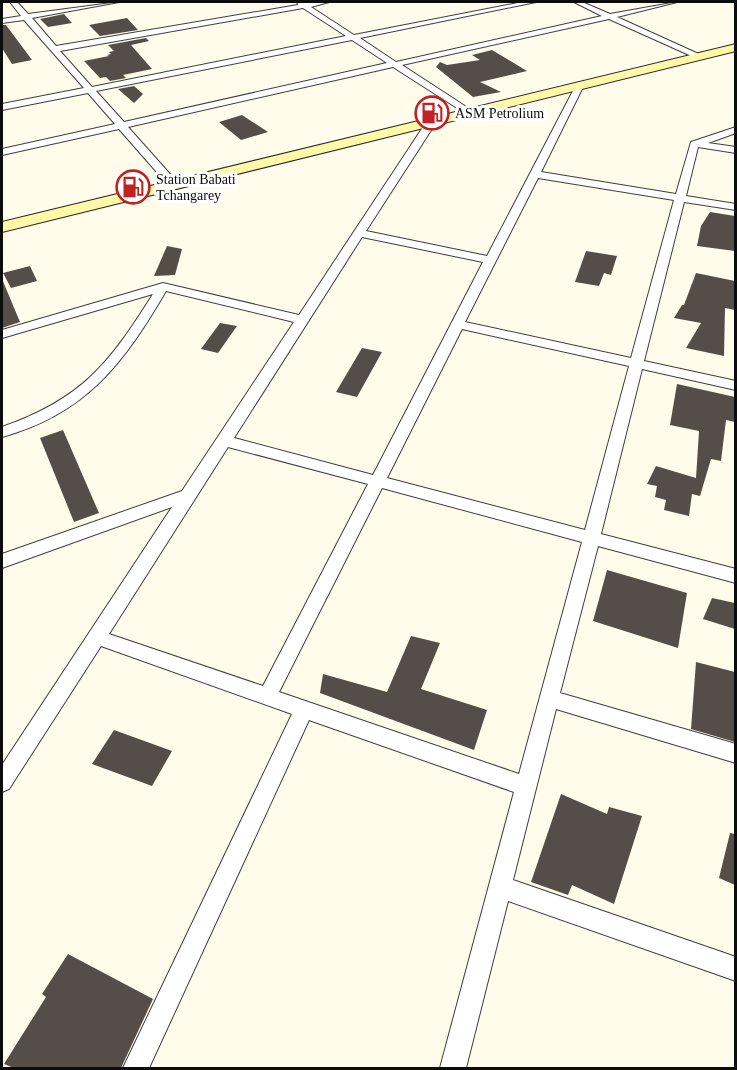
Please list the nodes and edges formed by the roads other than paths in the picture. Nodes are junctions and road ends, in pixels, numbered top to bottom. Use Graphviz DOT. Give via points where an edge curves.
graph roads {
  1 [pos="13,2"];
  2 [pos="116,2"];
  3 [pos="326,2"];
  4 [pos="532,2"];
  5 [pos="577,2"];
  6 [pos="674,2"];
  7 [pos="301,3"];
  8 [pos="26,17"];
  9 [pos="612,17"];
  10 [pos="2,21"];
  11 [pos="353,37"];
  12 [pos="735,47"];
  13 [pos="55,49"];
  14 [pos="699,56"];
  15 [pos="396,65"];
  16 [pos="580,85"];
  17 [pos="90,89"];
  18 [pos="2,107"];
  19 [pos="468,112"];
  20 [pos="432,121"];
  21 [pos="122,125"];
  22 [pos="735,130"];
  23 [pos="694,144"];
  24 [pos="735,150"];
  25 [pos="2,152"];
  26 [pos="534,174"];
  27 [pos="173,184"];
  28 [pos="681,198"];
  29 [pos="735,207"];
  30 [pos="2,227"];
  31 [pos="359,233"];
  32 [pos="490,261"];
  33 [pos="163,287"];
  34 [pos="303,320"];
  35 [pos="458,324"];
  36 [pos="2,334"];
  37 [pos="637,364"];
  38 [pos="735,386"];
  39 [pos="2,432"];
  40 [pos="224,441"];
  41 [pos="377,482"];
  42 [pos="189,495"];
  43 [pos="592,538"];
  44 [pos="2,561"];
  45 [pos="735,576"];
  46 [pos="96,637"];
  47 [pos="267,697"];
  48 [pos="548,698"];
  49 [pos="304,710"];
  50 [pos="735,754"];
  51 [pos="2,782"];
  52 [pos="527,787"];
  53 [pos="501,887"];
  54 [pos="735,969"];
  55 [pos="136,1068"];
  56 [pos="453,1068"];
  1 -- 8 [label="street"];
  2 -- 8 [label="street"];
  3 -- 7 [label="street"];
  4 -- 11 [label="street"];
  5 -- 9 [label="street"];
  6 -- 9 [label="street"];
  7 -- 11 [label="street"];
  7 -- 13 [label="street"];
  8 -- 10 [label="street"];
  8 -- 13 [label="street"];
  9 -- 14 [label="street"];
  9 -- 15 [label="street"];
  11 -- 15 [label="street"];
  11 -- 17 [label="street"];
  12 -- 14 [label="main road"];
  13 -- 17 [label="street"];
  14 -- 16 [label="main road"];
  15 -- 19 [label="street"];
  15 -- 21 [label="street"];
  16 -- 19 [label="main road"];
  16 -- 26 [label="street"];
  17 -- 18 [label="street"];
  17 -- 21 [label="street"];
  19 -- 20 [label="main road"];
  20 -- 27 [label="main road"];
  20 -- 31 [label="street"];
  21 -- 25 [label="street"];
  21 -- 27 [label="street"];
  22 -- 23 [label="street"];
  23 -- 24 [label="street"];
  23 -- 28 [label="street"];
  26 -- 28 [label="street"];
  26 -- 32 [label="street"];
  27 -- 30 [label="main road"];
  28 -- 29 [label="street"];
  28 -- 37 [label="street"];
  31 -- 32 [label="street"];
  31 -- 34 [label="street"];
  32 -- 35 [label="street"];
  33 -- 34 [label="street"];
  33 -- 36 [label="street"];
  33 -- 39 [label="street" via="122,349 93,380 64,405 38,420"];
  34 -- 40 [label="street"];
  35 -- 37 [label="street"];
  35 -- 41 [label="street"];
  37 -- 38 [label="street"];
  37 -- 43 [label="street"];
  40 -- 41 [label="street"];
  40 -- 42 [label="street"];
  41 -- 43 [label="street"];
  41 -- 47 [label="street"];
  42 -- 44 [label="street"];
  42 -- 46 [label="street"];
  43 -- 45 [label="street"];
  43 -- 48 [label="street"];
  46 -- 47 [label="street"];
  46 -- 51 [label="street"];
  47 -- 49 [label="street"];
  48 -- 50 [label="street"];
  48 -- 52 [label="street"];
  49 -- 52 [label="street"];
  49 -- 55 [label="street"];
  52 -- 53 [label="street"];
  53 -- 54 [label="street"];
  53 -- 56 [label="street"];
}
